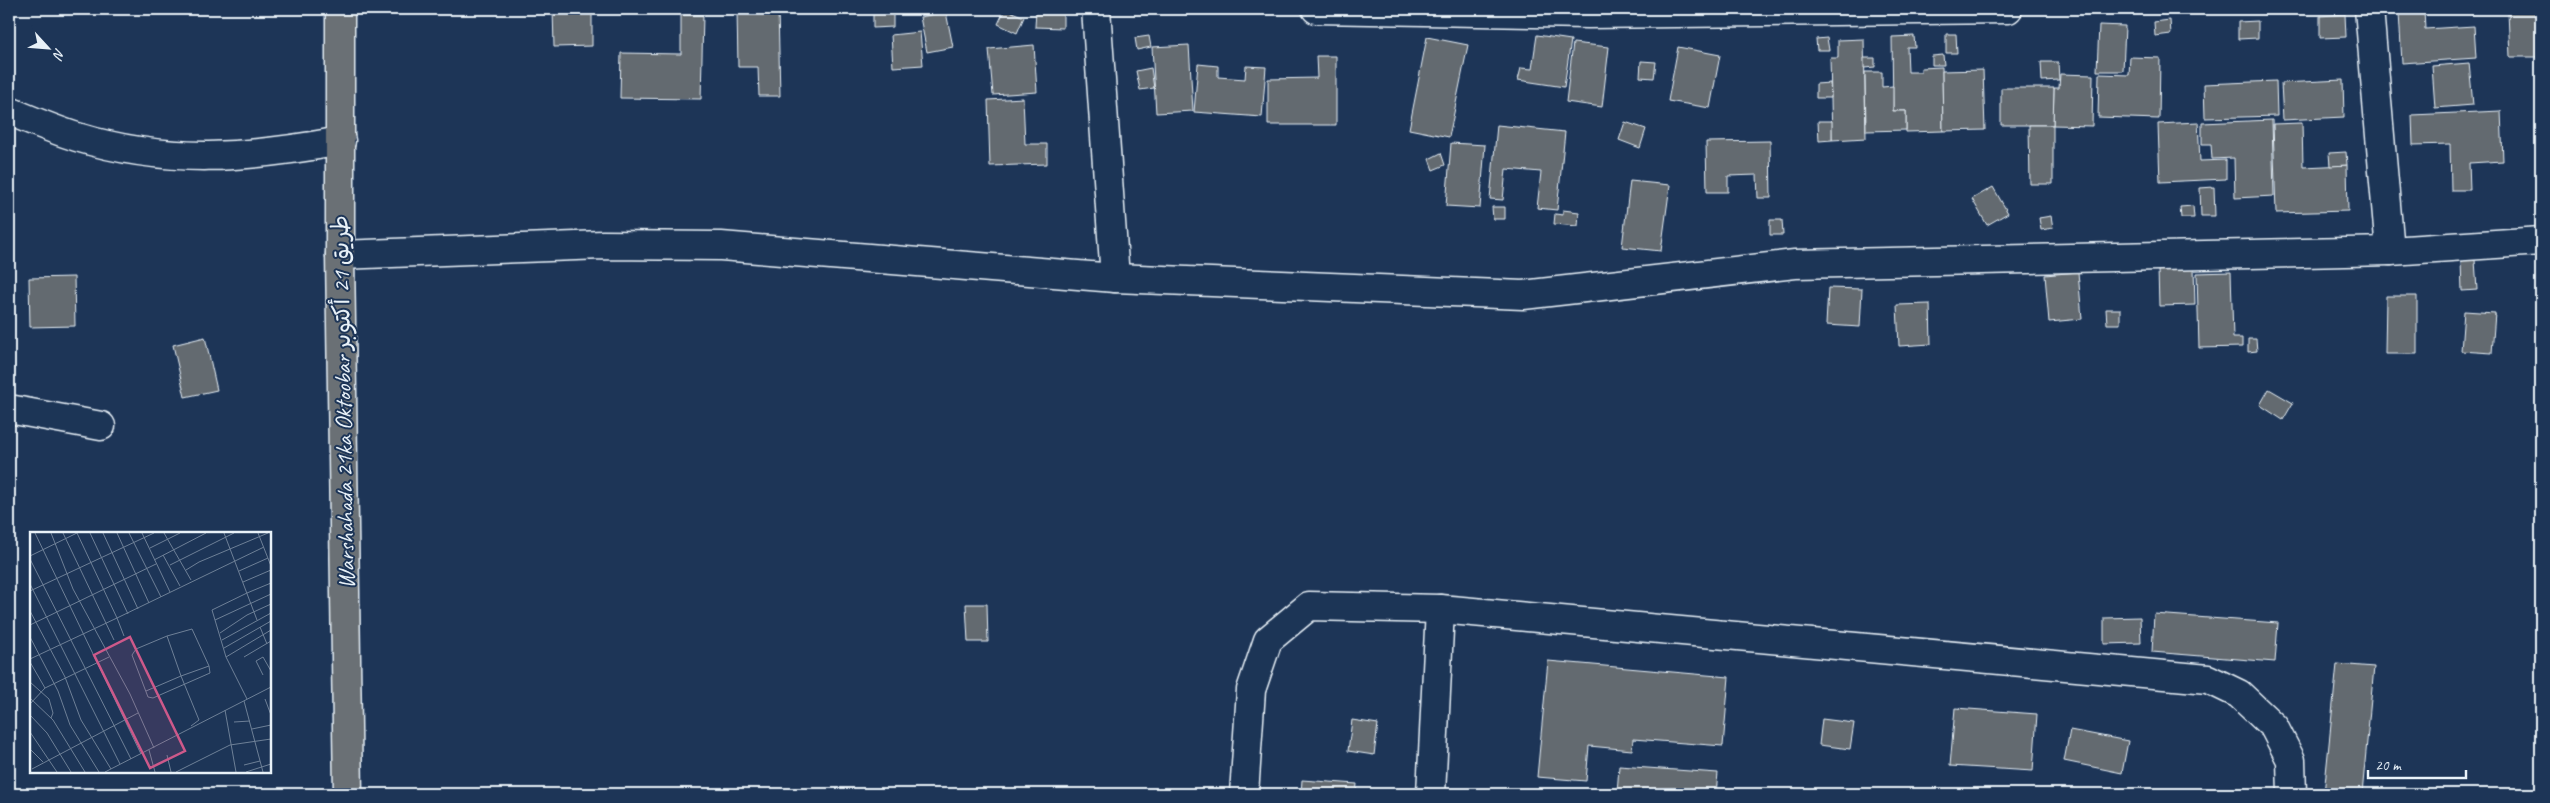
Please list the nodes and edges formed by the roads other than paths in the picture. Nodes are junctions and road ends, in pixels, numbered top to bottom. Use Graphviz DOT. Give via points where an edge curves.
graph roads {
  1 [pos="340,9"];
  2 [pos="1096,9"];
  3 [pos="1316,9"];
  4 [pos="2008,9"];
  5 [pos="2369,9"];
  6 [pos="9,111"];
  7 [pos="341,141"];
  8 [pos="2541,241"];
  9 [pos="2390,251"];
  10 [pos="340,255"];
  11 [pos="1115,278"];
  12 [pos="9,409"];
  13 [pos="101,426"];
  14 [pos="1440,609"];
  15 [pos="348,794"];
  16 [pos="1244,794"];
  17 [pos="1431,794"];
  18 [pos="2292,794"];
  1 -- 7 [label="main road, Warshahada 21ka Oktoobar طريق 21 أكتوبر"];
  2 -- 11 [label="street"];
  3 -- 4 [label="street" via="1588,14"];
  5 -- 9 [label="street"];
  6 -- 7 [label="street" via="77,137 137,151 193,157 265,154"];
  7 -- 10 [label="main road, Warshahada 21ka Oktoobar طريق 21 أكتوبر"];
  8 -- 9 [label="street"];
  9 -- 11 [label="street" via="1795,264 1523,295"];
  10 -- 11 [label="street" via="603,245 721,246"];
  10 -- 15 [label="main road, Warshahada 21ka Oktoobar طريق 21 أكتوبر"];
  12 -- 13 [label="street"];
  14 -- 16 [label="street" via="1309,606 1268,640 1251,690"];
  14 -- 17 [label="street"];
  14 -- 18 [label="street" via="2208,679 2239,694 2274,726 2291,760"];
}
